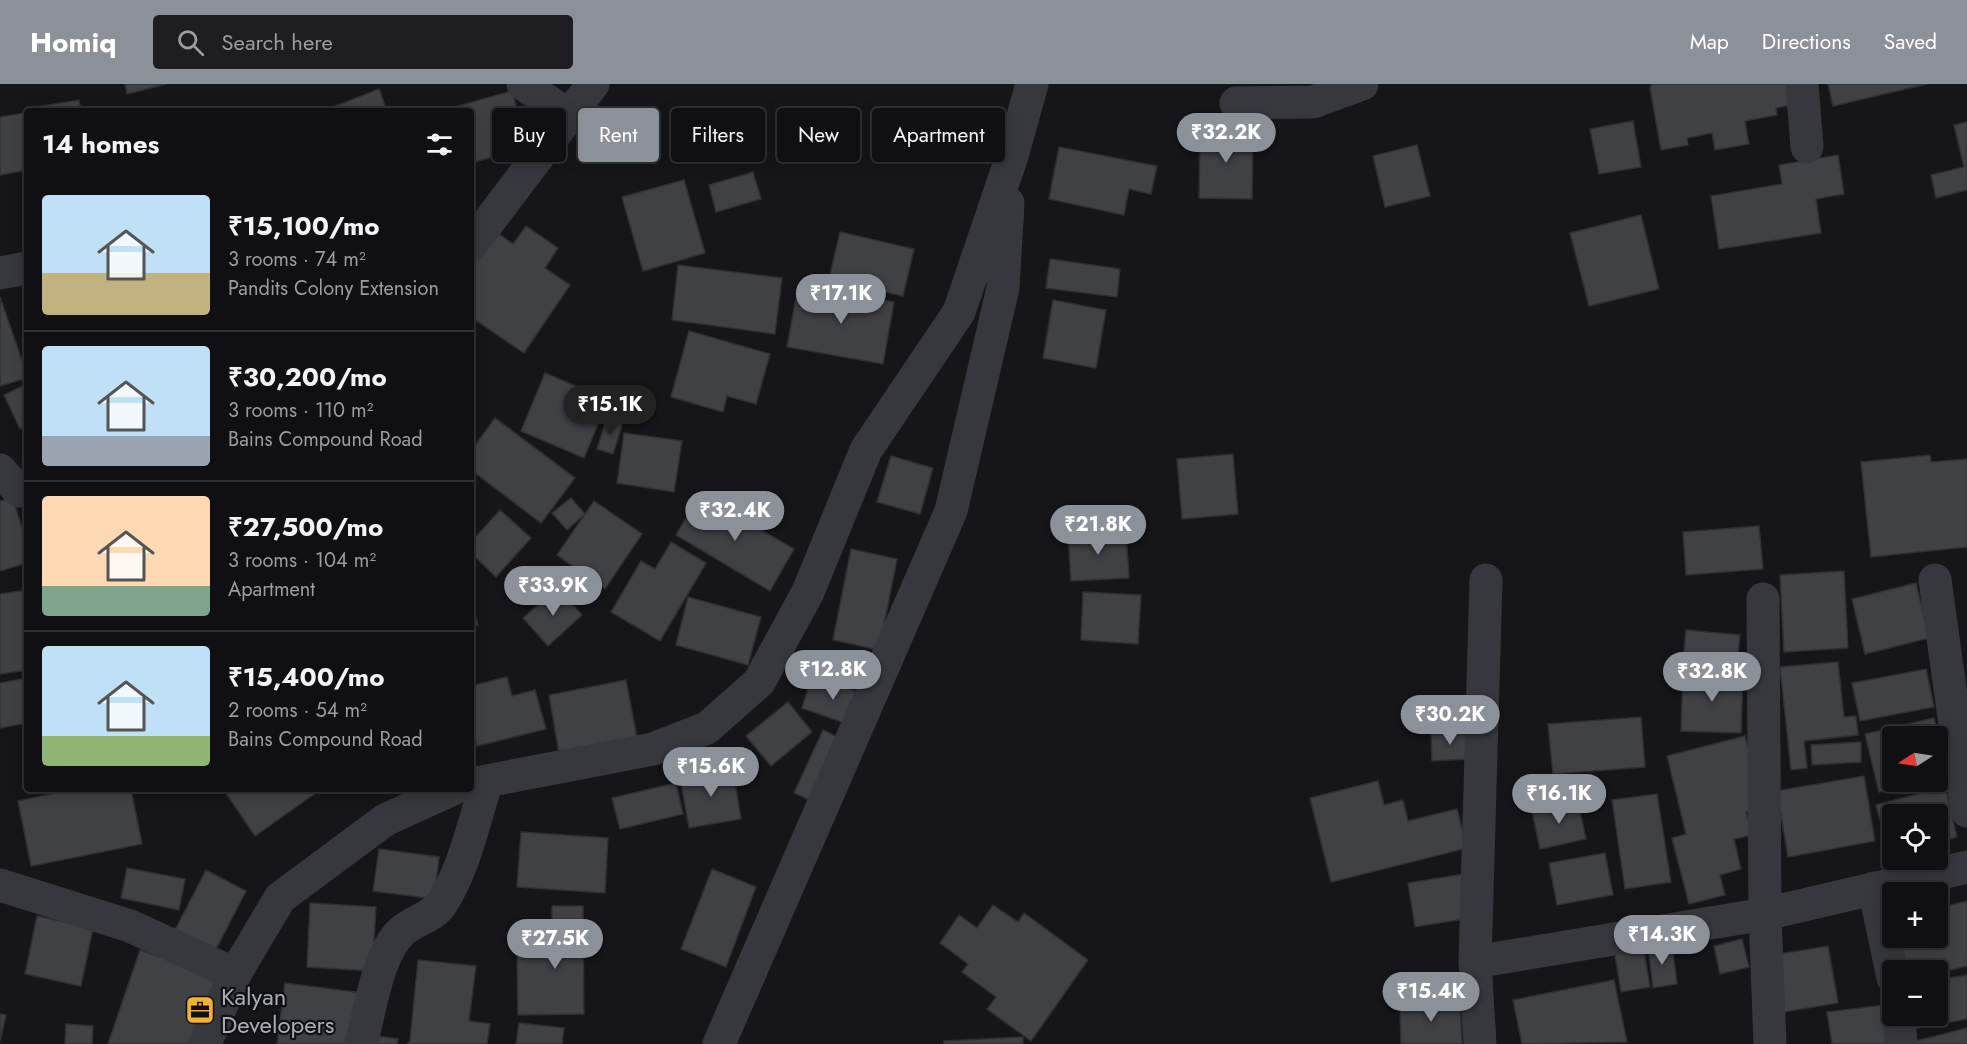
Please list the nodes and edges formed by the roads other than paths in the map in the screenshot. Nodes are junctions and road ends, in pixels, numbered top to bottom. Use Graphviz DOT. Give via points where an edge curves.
graph roads {
  1 [pos="523,84"];
  2 [pos="593,84"];
  3 [pos="1032,84"];
  4 [pos="1362,84"];
  5 [pos="1802,84"];
  6 [pos="1236,103"];
  7 [pos="569,116"];
  8 [pos="1807,147"];
  9 [pos="1012,156"];
  10 [pos="474,241"];
  11 [pos="24,269"];
  12 [pos="0,273"];
  13 [pos="0,470"];
  14 [pos="24,489"];
  15 [pos="1486,580"];
  16 [pos="1935,580"];
  17 [pos="1763,599"];
  18 [pos="479,783"];
  19 [pos="446,792"];
  20 [pos="1967,812"];
  21 [pos="1967,867"];
  22 [pos="0,885"];
  23 [pos="1874,888"];
  24 [pos="1765,914"];
  25 [pos="1889,960"];
  26 [pos="1474,962"];
  27 [pos="236,974"];
  28 [pos="1900,1026"];
  29 [pos="206,1044"];
  30 [pos="361,1044"];
  31 [pos="719,1044"];
  32 [pos="1480,1044"];
  33 [pos="1770,1044"];
  34 [pos="1901,1044"];
  1 -- 7 [label="street"];
  2 -- 7 [label="street"];
  3 -- 9 [label="street"];
  4 -- 6 [label="street" via="1313,102"];
  5 -- 8 [label="street"];
  7 -- 10 [label="street"];
  9 -- 18 [label="street" via="959,312 866,450 808,592 759,682 707,728 653,749"];
  9 -- 31 [label="street" via="1003,288 951,511"];
  11 -- 12 [label="street"];
  13 -- 14 [label="street" via="19,491"];
  15 -- 26 [label="street"];
  16 -- 20 [label="street"];
  17 -- 24 [label="street"];
  18 -- 30 [label="street" via="460,862 442,903 432,914 403,930 391,944"];
  19 -- 27 [label="street" via="385,820 280,898"];
  21 -- 23 [label="street"];
  22 -- 27 [label="street" via="130,926"];
  23 -- 24 [label="street"];
  23 -- 25 [label="street"];
  24 -- 26 [label="street"];
  24 -- 33 [label="street"];
  26 -- 32 [label="street"];
  27 -- 29 [label="street"];
  28 -- 34 [label="street"];
}
